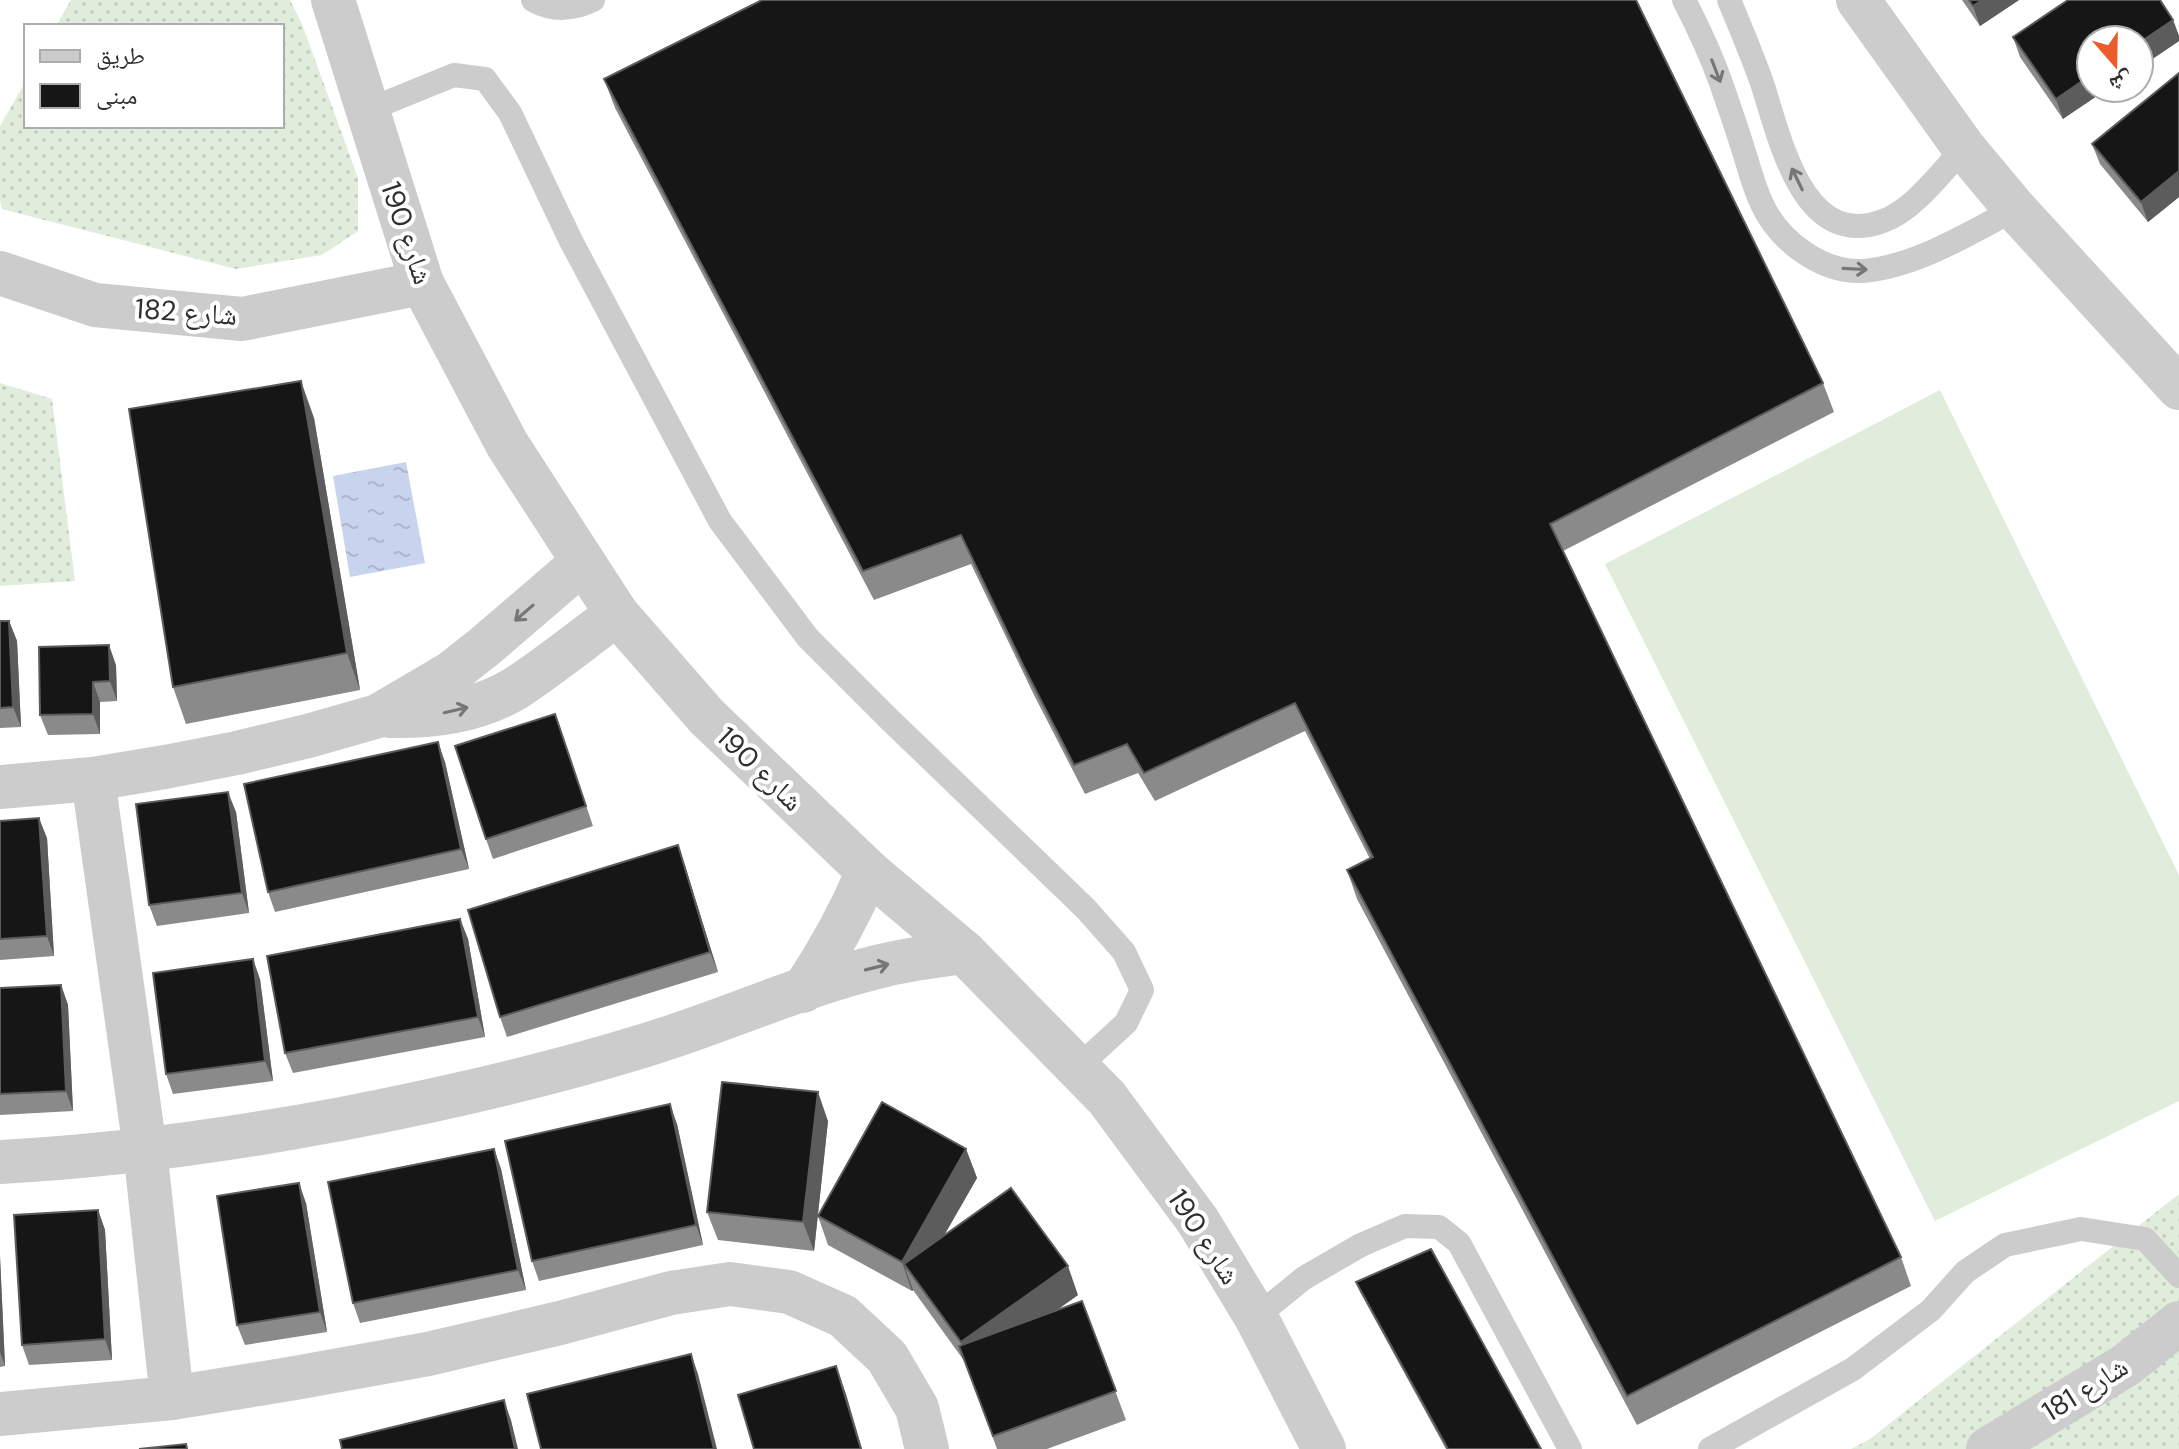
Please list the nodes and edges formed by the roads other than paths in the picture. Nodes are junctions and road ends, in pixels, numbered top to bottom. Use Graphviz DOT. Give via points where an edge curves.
graph roads {
  1 [pos="333,0"];
  2 [pos="533,0"];
  3 [pos="593,0"];
  4 [pos="1684,0"];
  5 [pos="1729,0"];
  6 [pos="1858,0"];
  7 [pos="368,110"];
  8 [pos="1964,148"];
  9 [pos="2015,209"];
  10 [pos="0,273"];
  11 [pos="422,283"];
  12 [pos="2179,388"];
  13 [pos="583,562"];
  14 [pos="617,614"];
  15 [pos="378,716"];
  16 [pos="93,779"];
  17 [pos="0,787"];
  18 [pos="868,871"];
  19 [pos="964,952"];
  20 [pos="803,991"];
  21 [pos="1078,1067"];
  22 [pos="145,1149"];
  23 [pos="0,1162"];
  24 [pos="2179,1276"];
  25 [pos="1256,1317"];
  26 [pos="2179,1323"];
  27 [pos="172,1398"];
  28 [pos="0,1414"];
  29 [pos="927,1449"];
  30 [pos="1324,1449"];
  31 [pos="1570,1449"];
  32 [pos="1710,1449"];
  33 [pos="1988,1449"];
  1 -- 7 [label="street, شارع 190"];
  2 -- 3 [label="lane" via="562,9"];
  4 -- 9 [label="lane, one-way" via="1719,78 1762,205 1777,228 1818,261 1863,271 1891,265 1945,246"];
  8 -- 5 [label="lane, one-way" via="1926,189 1885,221 1867,226 1830,219 1814,208 1792,170"];
  6 -- 8 [label="street"];
  7 -- 11 [label="street, شارع 190"];
  7 -- 21 [label="lane" via="454,75 485,79 510,113 571,241 720,521 808,638 1124,952 1142,990 1126,1023"];
  8 -- 9 [label="street"];
  9 -- 12 [label="street"];
  10 -- 11 [label="street, شارع 182" via="95,305 242,319"];
  11 -- 13 [label="street, شارع 190" via="507,444"];
  13 -- 14 [label="street, شارع 190"];
  13 -- 15 [label="street, one-way" via="462,664"];
  15 -- 14 [label="street, one-way" via="413,717 482,703 514,689"];
  14 -- 18 [label="street, شارع 190" via="707,717"];
  15 -- 16 [label="street" via="237,753"];
  16 -- 17 [label="street"];
  16 -- 22 [label="street"];
  18 -- 19 [label="street, شارع 190"];
  18 -- 20 [label="street" via="829,953"];
  20 -- 19 [label="street, one-way" via="882,965"];
  19 -- 21 [label="street, شارع 190"];
  20 -- 22 [label="street" via="647,1045 523,1079 272,1132"];
  21 -- 25 [label="street, شارع 190" via="1198,1221"];
  22 -- 23 [label="street"];
  22 -- 27 [label="street"];
  24 -- 32 [label="lane" via="2145,1239 2081,1229 2005,1245 1965,1272 1931,1310 1853,1369"];
  25 -- 30 [label="street, شارع 190"];
  25 -- 31 [label="lane" via="1304,1278 1361,1245 1405,1226 1439,1227 1459,1243"];
  26 -- 33 [label="street, شارع 181" via="2126,1365"];
  27 -- 28 [label="street"];
  27 -- 29 [label="street" via="428,1354 671,1293 730,1284 789,1292 843,1316 887,1357 917,1408"];
}
